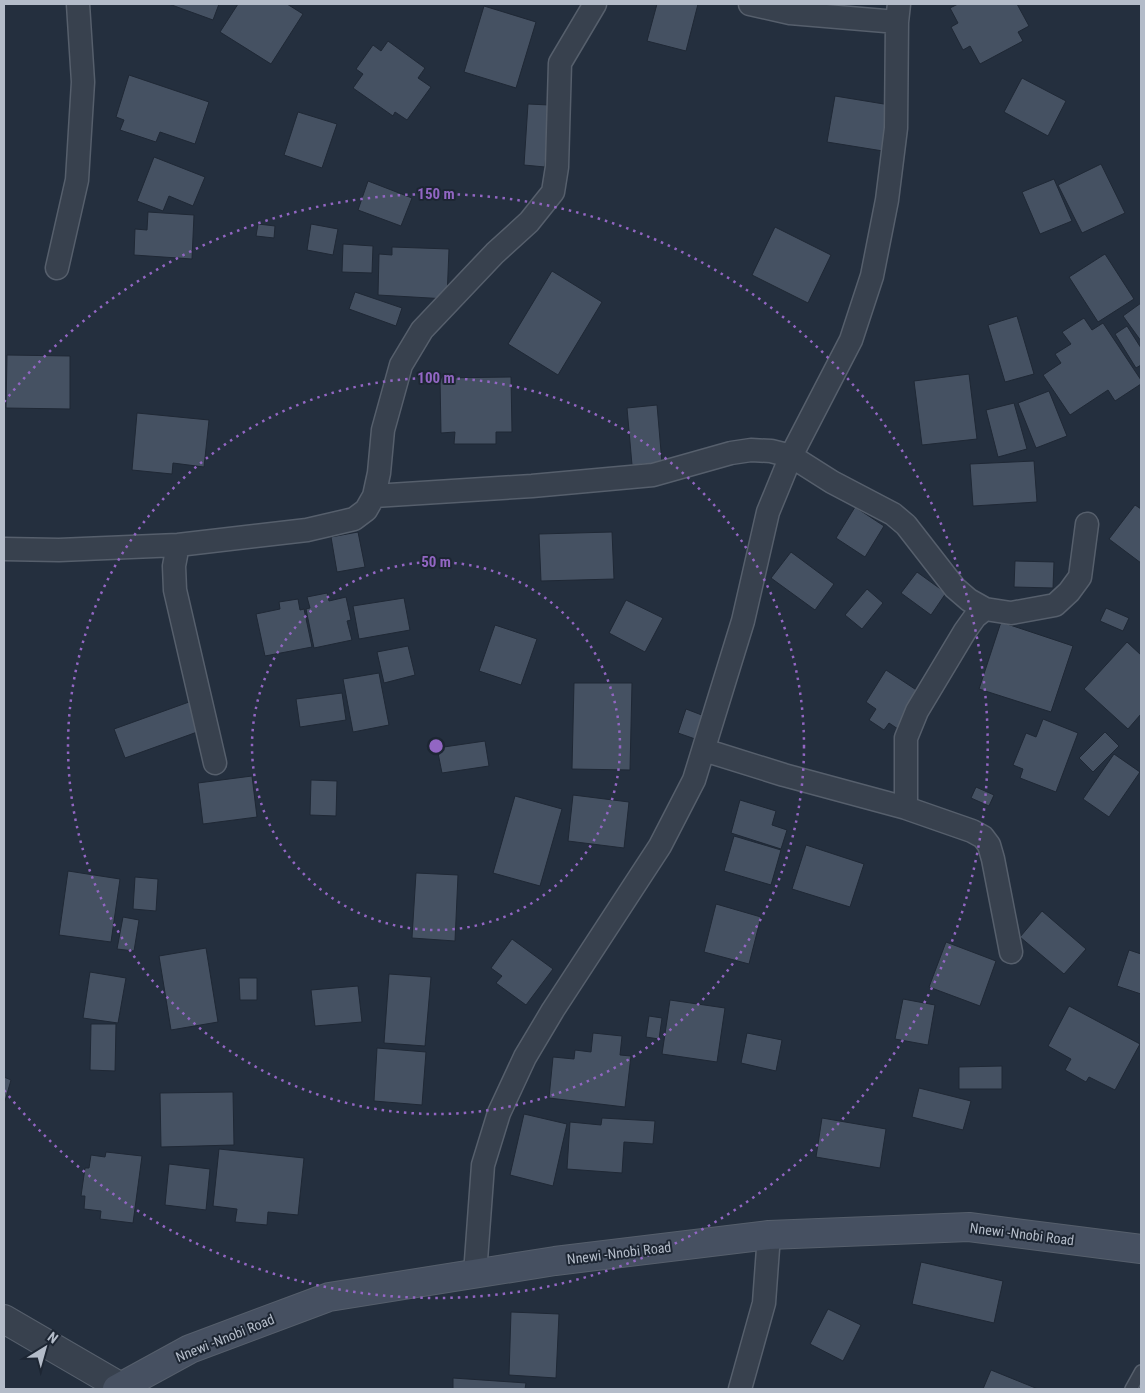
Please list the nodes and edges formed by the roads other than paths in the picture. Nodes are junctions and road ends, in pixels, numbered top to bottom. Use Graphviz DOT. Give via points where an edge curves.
graph roads {
  1 [pos="78,4"];
  2 [pos="595,4"];
  3 [pos="750,4"];
  4 [pos="898,13"];
  5 [pos="57,268"];
  6 [pos="791,456"];
  7 [pos="374,496"];
  8 [pos="1087,524"];
  9 [pos="178,545"];
  10 [pos="4,549"];
  11 [pos="984,609"];
  12 [pos="704,750"];
  13 [pos="215,763"];
  14 [pos="906,808"];
  15 [pos="1011,952"];
  16 [pos="769,1234"];
  17 [pos="1141,1249"];
  18 [pos="475,1274"];
  19 [pos="4,1319"];
  20 [pos="1141,1371"];
  21 [pos="119,1388"];
  22 [pos="740,1389"];
  23 [pos="1131,1389"];
  1 -- 5 [label="street" via="83,82 77,180"];
  2 -- 7 [label="street" via="560,63 557,168 553,192 529,222 422,330 401,365 383,430"];
  3 -- 4 [label="street" via="790,13"];
  4 -- 6 [label="street" via="896,128 887,200 872,276 851,340"];
  6 -- 7 [label="street" via="751,450 653,475"];
  6 -- 11 [label="street" via="900,519 955,588"];
  6 -- 12 [label="street" via="768,512 743,621"];
  7 -- 9 [label="street" via="366,510 354,519 307,530"];
  8 -- 11 [label="street" via="1080,577 1055,605 1011,613"];
  9 -- 10 [label="street"];
  9 -- 13 [label="street" via="174,566 175,590"];
  11 -- 14 [label="street" via="965,631 917,711 906,738"];
  12 -- 14 [label="street"];
  12 -- 18 [label="street" via="694,780 660,846 553,1010 525,1057 499,1113 483,1165"];
  14 -- 15 [label="street" via="972,831 989,845"];
  16 -- 17 [label="main road, Nnewi -Nnobi Road" via="969,1227"];
  16 -- 18 [label="main road, Nnewi -Nnobi Road"];
  16 -- 22 [label="street" via="764,1303"];
  18 -- 21 [label="main road, Nnewi -Nnobi Road" via="329,1297 190,1349"];
  19 -- 21 [label="street"];
  20 -- 23 [label="lane"];
}
